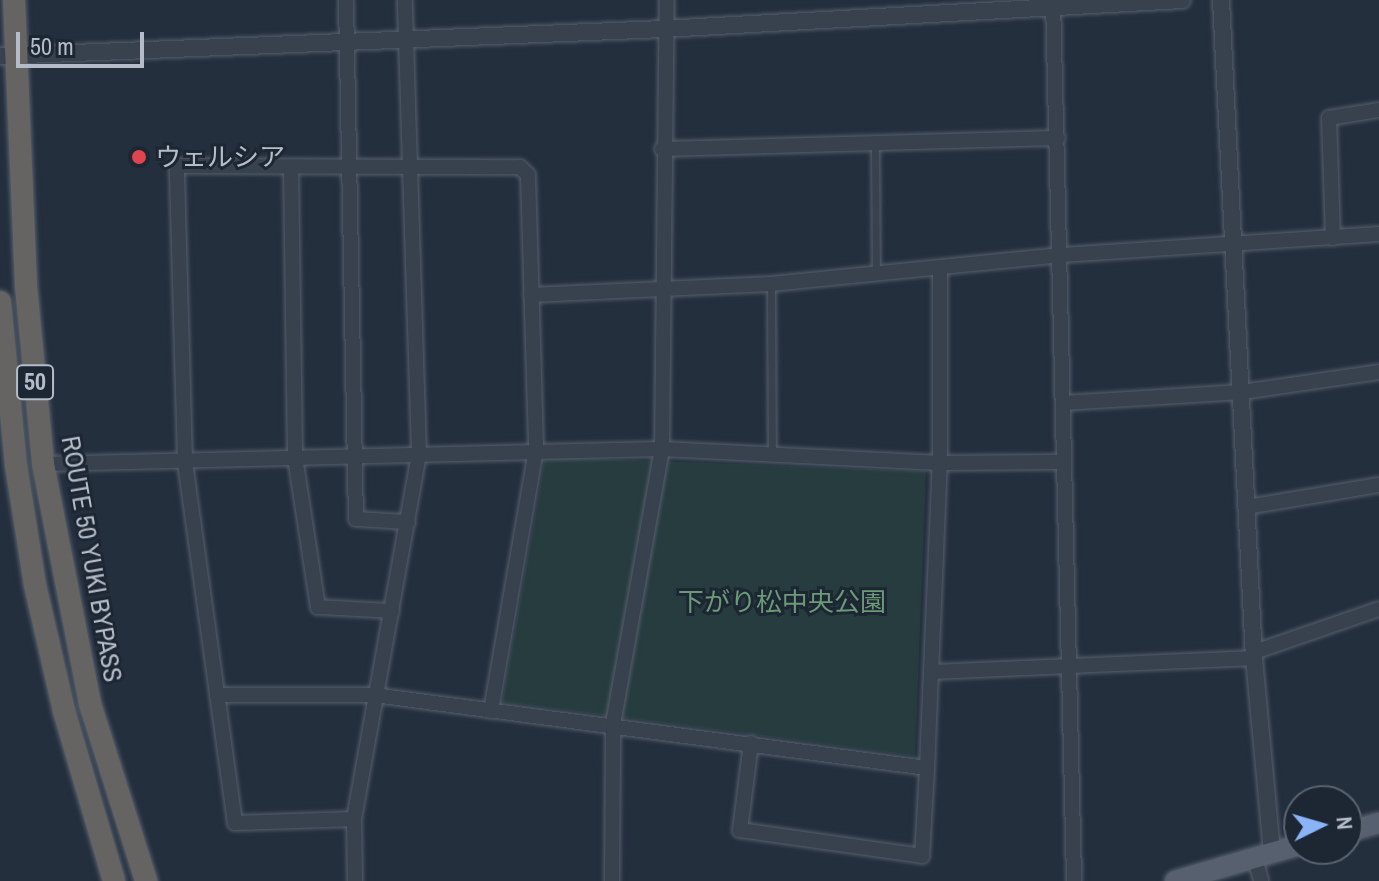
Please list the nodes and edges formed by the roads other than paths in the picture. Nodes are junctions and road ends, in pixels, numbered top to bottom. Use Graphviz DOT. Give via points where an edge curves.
graph roads {
  1 [pos="14,0"];
  2 [pos="346,0"];
  3 [pos="405,0"];
  4 [pos="667,0"];
  5 [pos="1182,0"];
  6 [pos="1221,0"];
  7 [pos="1053,3"];
  8 [pos="663,29"];
  9 [pos="405,38"];
  10 [pos="348,40"];
  11 [pos="8,56"];
  12 [pos="1379,110"];
  13 [pos="1058,138"];
  14 [pos="875,143"];
  15 [pos="662,149"];
  16 [pos="291,167"];
  17 [pos="348,167"];
  18 [pos="409,168"];
  19 [pos="1379,234"];
  20 [pos="1333,238"];
  21 [pos="1234,245"];
  22 [pos="1062,255"];
  23 [pos="940,269"];
  24 [pos="876,274"];
  25 [pos="771,284"];
  26 [pos="662,289"];
  27 [pos="531,295"];
  28 [pos="0,302"];
  29 [pos="1379,372"];
  30 [pos="1242,392"];
  31 [pos="1063,403"];
  32 [pos="662,449"];
  33 [pos="536,450"];
  34 [pos="419,453"];
  35 [pos="355,455"];
  36 [pos="772,455"];
  37 [pos="295,457"];
  38 [pos="185,461"];
  39 [pos="1064,462"];
  40 [pos="940,463"];
  41 [pos="43,464"];
  42 [pos="8,466"];
  43 [pos="1379,485"];
  44 [pos="1247,507"];
  45 [pos="408,522"];
  46 [pos="1379,609"];
  47 [pos="392,611"];
  48 [pos="1254,655"];
  49 [pos="1066,665"];
  50 [pos="933,672"];
  51 [pos="217,695"];
  52 [pos="374,695"];
  53 [pos="491,711"];
  54 [pos="613,724"];
  55 [pos="751,743"];
  56 [pos="927,768"];
  57 [pos="354,819"];
  58 [pos="1283,850"];
  59 [pos="1263,856"];
  60 [pos="114,881"];
  61 [pos="146,881"];
  62 [pos="355,881"];
  63 [pos="612,881"];
  64 [pos="1074,881"];
  65 [pos="1175,881"];
  66 [pos="1261,881"];
  1 -- 11 [label="highway, ROUTE 50 YUKI BYPASS / 50"];
  2 -- 10 [label="street"];
  3 -- 9 [label="street"];
  4 -- 8 [label="street"];
  5 -- 7 [label="street"];
  6 -- 21 [label="street"];
  7 -- 8 [label="street"];
  7 -- 13 [label="street"];
  8 -- 9 [label="street"];
  8 -- 15 [label="street"];
  9 -- 10 [label="street"];
  9 -- 18 [label="street"];
  10 -- 11 [label="street"];
  10 -- 17 [label="street"];
  11 -- 41 [label="highway, ROUTE 50 YUKI BYPASS / 50"];
  12 -- 20 [label="street" via="1329,118"];
  13 -- 14 [label="street"];
  13 -- 22 [label="street"];
  14 -- 15 [label="street"];
  14 -- 24 [label="lane"];
  15 -- 26 [label="street"];
  16 -- 17 [label="street"];
  16 -- 37 [label="street"];
  16 -- 38 [label="street" via="177,166"];
  17 -- 18 [label="street"];
  17 -- 35 [label="street"];
  18 -- 27 [label="street" via="520,167 528,175"];
  18 -- 34 [label="street"];
  19 -- 20 [label="street"];
  20 -- 21 [label="street"];
  21 -- 22 [label="street"];
  21 -- 30 [label="street"];
  22 -- 23 [label="street"];
  22 -- 31 [label="street"];
  23 -- 24 [label="street"];
  23 -- 40 [label="street"];
  24 -- 25 [label="street"];
  25 -- 26 [label="street"];
  25 -- 36 [label="lane"];
  26 -- 27 [label="street"];
  26 -- 32 [label="street"];
  27 -- 33 [label="street"];
  28 -- 42 [label="highway, 50"];
  29 -- 30 [label="street"];
  30 -- 31 [label="street"];
  30 -- 44 [label="street"];
  31 -- 39 [label="street"];
  32 -- 33 [label="street"];
  32 -- 36 [label="street"];
  32 -- 54 [label="street"];
  33 -- 34 [label="street"];
  33 -- 53 [label="street"];
  34 -- 35 [label="street"];
  34 -- 45 [label="street"];
  35 -- 37 [label="street"];
  35 -- 45 [label="street" via="356,519"];
  36 -- 40 [label="street"];
  37 -- 38 [label="street"];
  37 -- 47 [label="street" via="318,607"];
  38 -- 41 [label="street"];
  38 -- 51 [label="street"];
  39 -- 40 [label="street"];
  39 -- 49 [label="street"];
  40 -- 50 [label="street"];
  41 -- 61 [label="highway, ROUTE 50 YUKI BYPASS / 50" via="90,704"];
  42 -- 60 [label="highway, 50" via="64,711"];
  43 -- 44 [label="street"];
  44 -- 48 [label="street"];
  45 -- 47 [label="street"];
  46 -- 48 [label="street"];
  47 -- 52 [label="street"];
  48 -- 49 [label="street"];
  48 -- 59 [label="street"];
  49 -- 50 [label="street"];
  49 -- 64 [label="street"];
  50 -- 56 [label="street"];
  51 -- 52 [label="street"];
  51 -- 57 [label="street" via="235,823"];
  52 -- 53 [label="street"];
  52 -- 57 [label="street"];
  53 -- 54 [label="street"];
  54 -- 55 [label="street"];
  54 -- 63 [label="street"];
  55 -- 56 [label="street"];
  55 -- 56 [label="street" via="740,830 922,856"];
  57 -- 62 [label="street"];
  58 -- 59 [label="main road"];
  59 -- 65 [label="main road"];
  59 -- 66 [label="street"];
}
